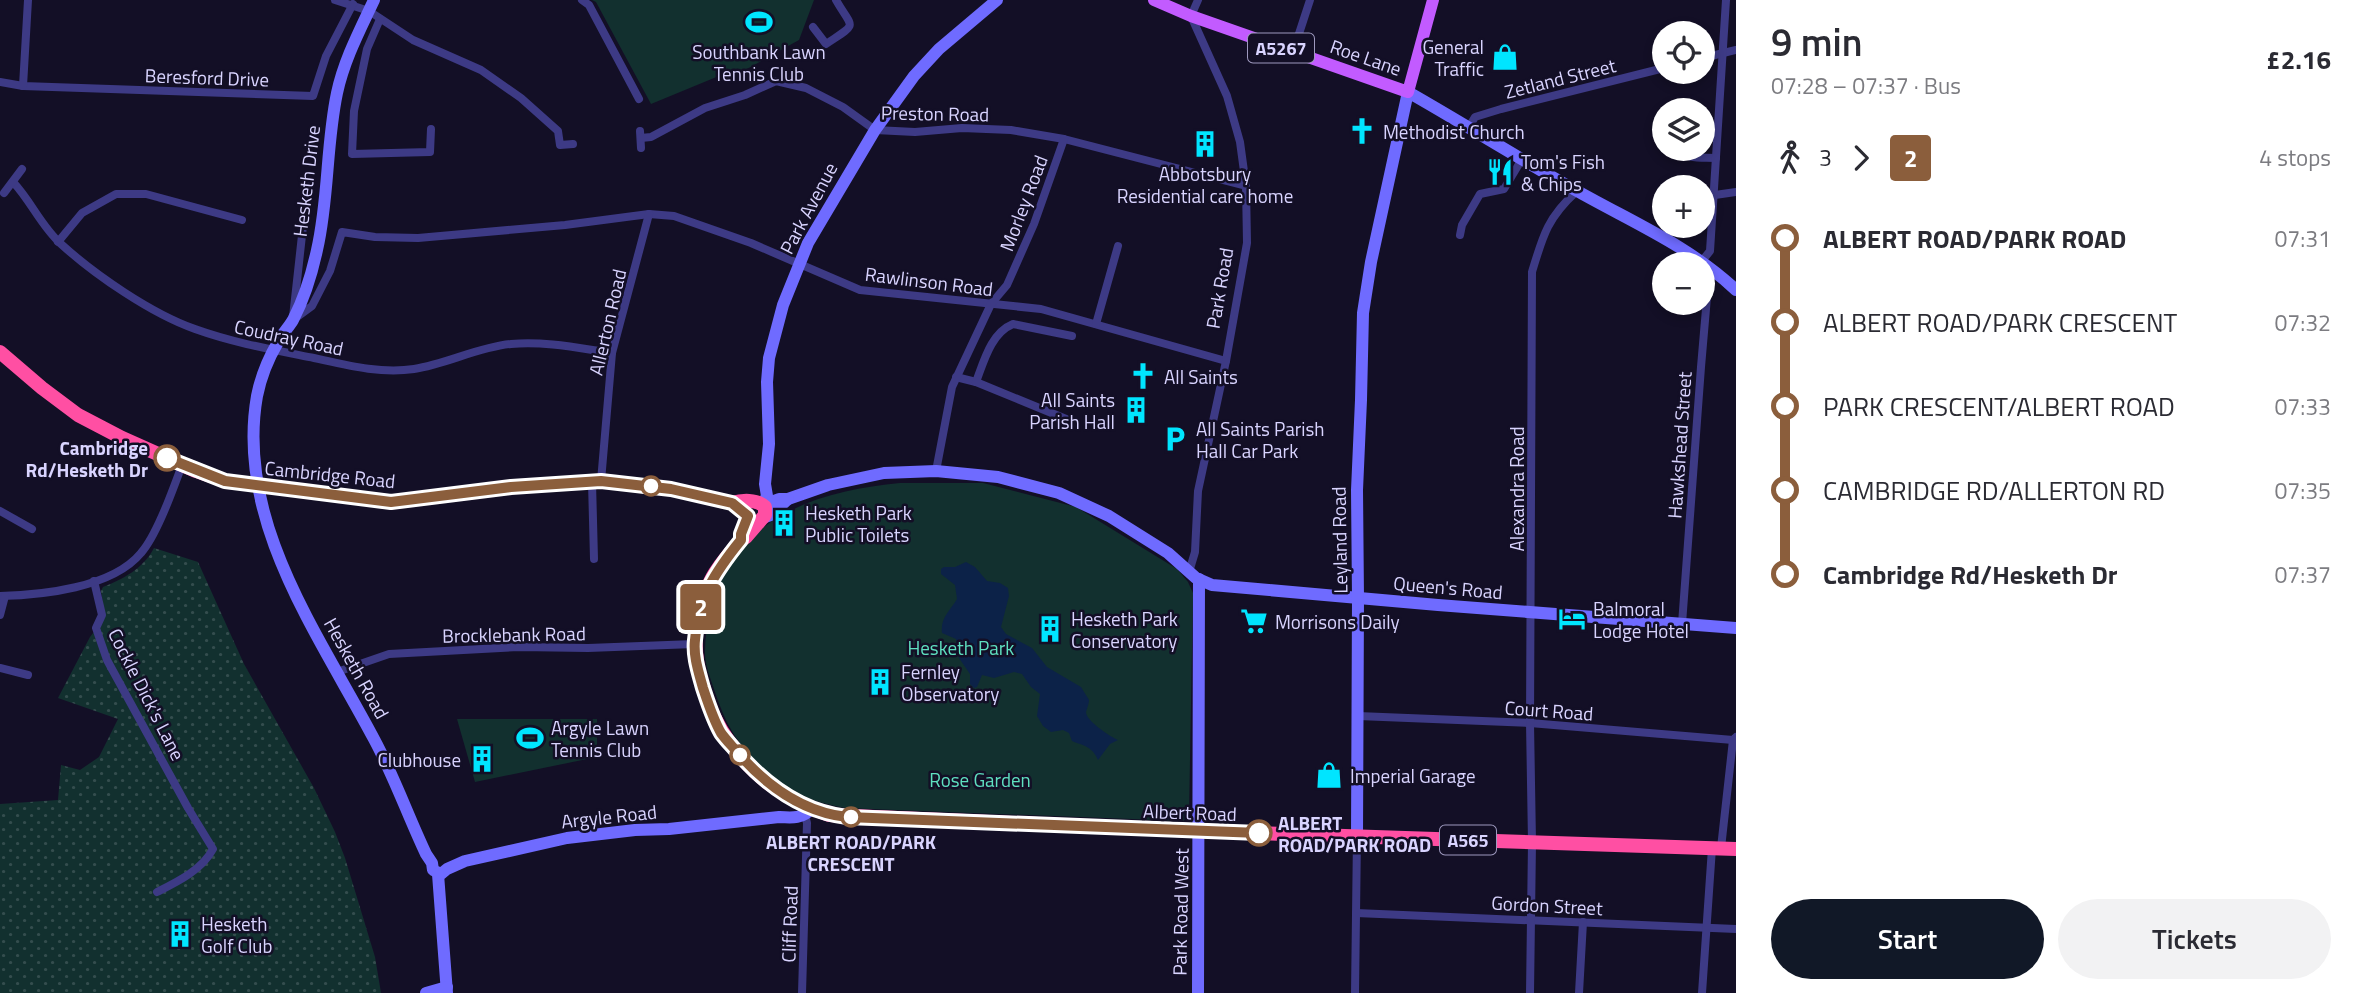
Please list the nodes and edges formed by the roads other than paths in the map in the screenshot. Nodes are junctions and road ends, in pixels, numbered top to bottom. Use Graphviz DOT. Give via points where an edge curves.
graph roads {
  1 [pos="28,0"];
  2 [pos="335,0"];
  3 [pos="582,0"];
  4 [pos="836,0"];
  5 [pos="997,0"];
  6 [pos="1154,0"];
  7 [pos="1198,0"];
  8 [pos="1310,0"];
  9 [pos="1433,0"];
  10 [pos="1726,0"];
  11 [pos="352,4"];
  12 [pos="372,5"];
  13 [pos="1191,16"];
  14 [pos="380,19"];
  15 [pos="813,27"];
  16 [pos="1736,50"];
  17 [pos="1293,52"];
  18 [pos="1722,54"];
  19 [pos="1715,55"];
  20 [pos="1652,71"];
  21 [pos="0,82"];
  22 [pos="23,86"];
  23 [pos="1408,92"];
  24 [pos="639,99"];
  25 [pos="1469,127"];
  26 [pos="430,130"];
  27 [pos="874,130"];
  28 [pos="1064,139"];
  29 [pos="572,144"];
  30 [pos="641,148"];
  31 [pos="1716,158"];
  32 [pos="1522,159"];
  33 [pos="22,169"];
  34 [pos="308,181"];
  35 [pos="13,182"];
  36 [pos="1246,186"];
  37 [pos="1577,191"];
  38 [pos="1736,192"];
  39 [pos="4,193"];
  40 [pos="1715,195"];
  41 [pos="649,214"];
  42 [pos="242,220"];
  43 [pos="1460,235"];
  44 [pos="58,242"];
  45 [pos="1118,246"];
  46 [pos="1690,252"];
  47 [pos="799,265"];
  48 [pos="1715,271"];
  49 [pos="1736,290"];
  50 [pos="991,304"];
  51 [pos="1706,315"];
  52 [pos="1066,316"];
  53 [pos="293,320"];
  54 [pos="1096,324"];
  55 [pos="1061,334"];
  56 [pos="1072,336"];
  57 [pos="973,341"];
  58 [pos="989,349"];
  59 [pos="273,351"];
  60 [pos="0,352"];
  61 [pos="611,354"];
  62 [pos="1226,362"];
  63 [pos="957,377"];
  64 [pos="976,382"];
  65 [pos="1072,421"];
  66 [pos="182,465"];
  67 [pos="936,471"];
  68 [pos="596,482"];
  69 [pos="259,486"];
  70 [pos="757,510"];
  71 [pos="0,511"];
  72 [pos="32,529"];
  73 [pos="594,559"];
  74 [pos="1194,576"];
  75 [pos="94,582"];
  76 [pos="2,596"];
  77 [pos="1359,598"];
  78 [pos="1531,613"];
  79 [pos="0,615"];
  80 [pos="1682,624"];
  81 [pos="1736,628"];
  82 [pos="694,644"];
  83 [pos="0,668"];
  84 [pos="337,672"];
  85 [pos="28,675"];
  86 [pos="1358,716"];
  87 [pos="1530,723"];
  88 [pos="1735,738"];
  89 [pos="791,799"];
  90 [pos="809,812"];
  91 [pos="779,817"];
  92 [pos="1200,832"];
  93 [pos="1357,836"];
  94 [pos="1532,842"];
  95 [pos="1716,848"];
  96 [pos="1736,849"];
  97 [pos="439,869"];
  98 [pos="157,892"];
  99 [pos="1356,913"];
  100 [pos="1531,919"];
  101 [pos="1583,922"];
  102 [pos="1707,928"];
  103 [pos="1736,929"];
  104 [pos="447,990"];
  105 [pos="426,993"];
  106 [pos="802,993"];
  107 [pos="1198,993"];
  108 [pos="1355,993"];
  109 [pos="1530,993"];
  110 [pos="1579,993"];
  111 [pos="1702,993"];
  1 -- 22 [label="street"];
  2 -- 11 [label="street"];
  3 -- 24 [label="street" via="589,5"];
  4 -- 15 [label="street" via="849,18 847,30 826,44"];
  5 -- 27 [label="street, Park Avenue" via="939,49"];
  6 -- 13 [label="main road, Roe Lane / A5267"];
  7 -- 13 [label="street"];
  8 -- 17 [label="street"];
  9 -- 23 [label="main road"];
  10 -- 18 [label="street"];
  11 -- 12 [label="street"];
  11 -- 22 [label="street, Beresford Drive" via="326,56 313,96"];
  12 -- 14 [label="street"];
  12 -- 53 [label="street, Hesketh Drive" via="342,75 330,131 317,252"];
  13 -- 17 [label="main road, Roe Lane / A5267"];
  13 -- 36 [label="street, Park Road" via="1227,96"];
  14 -- 26 [label="street" via="367,50 354,111 352,154 430,152"];
  14 -- 29 [label="street" via="413,40 481,70 558,131 560,145"];
  16 -- 18 [label="street"];
  17 -- 23 [label="main road, Roe Lane / A5267"];
  18 -- 19 [label="street"];
  18 -- 31 [label="street"];
  20 -- 25 [label="street, Zetland Street" via="1501,109 1475,117"];
  21 -- 22 [label="street, Beresford Drive"];
  23 -- 25 [label="street"];
  23 -- 77 [label="street, Leyland Road" via="1363,313 1357,489"];
  25 -- 32 [label="street"];
  27 -- 28 [label="street, Preston Road" via="1012,130"];
  27 -- 30 [label="street, Preston Road" via="806,88 776,81 705,108 659,133 641,135"];
  27 -- 47 [label="street, Park Avenue"];
  28 -- 36 [label="street, Preston Road"];
  28 -- 50 [label="street, Morley Road" via="1034,224 1007,285"];
  31 -- 40 [label="street"];
  32 -- 37 [label="street"];
  32 -- 43 [label="street" via="1504,189 1480,194"];
  33 -- 35 [label="street"];
  34 -- 53 [label="street"];
  35 -- 39 [label="street"];
  35 -- 44 [label="street, Coudray Road"];
  36 -- 62 [label="street, Park Road" via="1247,243"];
  37 -- 46 [label="street"];
  37 -- 78 [label="street, Alexandra Road" via="1547,226 1532,272"];
  38 -- 40 [label="street"];
  41 -- 47 [label="street, Rawlinson Road" via="697,223"];
  41 -- 53 [label="street, Rawlinson Road" via="418,238 342,232 330,271 312,306"];
  41 -- 61 [label="street, Allerton Road"];
  42 -- 44 [label="street" via="146,194 116,194 82,213"];
  44 -- 59 [label="street, Coudray Road" via="101,275 181,323"];
  45 -- 54 [label="street"];
  47 -- 50 [label="street, Rawlinson Road" via="860,290"];
  47 -- 70 [label="street, Park Avenue" via="769,358 769,444"];
  48 -- 49 [label="street"];
  50 -- 52 [label="street, Rawlinson Road"];
  50 -- 57 [label="street, Morley Road"];
  51 -- 80 [label="street, Hawkshead Street"];
  52 -- 54 [label="street, Rawlinson Road"];
  52 -- 55 [label="street"];
  53 -- 59 [label="street, Hesketh Drive"];
  54 -- 62 [label="street, Rawlinson Road"];
  55 -- 56 [label="street"];
  55 -- 58 [label="street" via="1013,324 1005,327"];
  57 -- 58 [label="street"];
  57 -- 63 [label="street, Morley Road"];
  58 -- 64 [label="street"];
  59 -- 61 [label="street, Coudray Road" via="385,370 413,369 510,344 552,343"];
  59 -- 69 [label="street, Hesketh Drive" via="261,379 255,414"];
  60 -- 66 [label="highway, Cambridge Road" via="78,415"];
  61 -- 68 [label="street, Allerton Road"];
  62 -- 74 [label="street, Park Road" via="1198,491"];
  63 -- 64 [label="street"];
  63 -- 67 [label="street, Morley Road"];
  64 -- 65 [label="street"];
  66 -- 69 [label="highway, Cambridge Road" via="225,481"];
  66 -- 75 [label="street" via="142,553 125,568"];
  67 -- 70 [label="street, Queen's Road" via="884,473 828,485"];
  67 -- 74 [label="street, Queen's Road" via="998,477 1059,493 1109,516 1168,553"];
  68 -- 69 [label="highway, Cambridge Road" via="391,502"];
  68 -- 70 [label="highway, Cambridge Road" via="671,489"];
  68 -- 73 [label="street, Allerton Road"];
  69 -- 84 [label="street, Hesketh Road" via="284,569"];
  70 -- 82 [label="highway, A565" via="746,537 711,579"];
  71 -- 72 [label="street"];
  74 -- 77 [label="street, Queen's Road" via="1220,586"];
  74 -- 92 [label="street, Park Road"];
  75 -- 76 [label="street"];
  75 -- 98 [label="street, Cockle Dick's Lane" via="102,615 96,628 107,660 213,849 183,878"];
  76 -- 79 [label="street"];
  77 -- 78 [label="street, Queen's Road"];
  77 -- 86 [label="street, Leyland Road"];
  78 -- 80 [label="street, Queen's Road"];
  78 -- 87 [label="street, Alexandra Road"];
  80 -- 81 [label="street, Queen's Road"];
  82 -- 84 [label="street, Brocklebank Road" via="389,654"];
  82 -- 89 [label="highway, A565" via="702,684 722,734 767,782"];
  83 -- 85 [label="street"];
  84 -- 97 [label="street, Hesketh Road" via="379,749 426,854"];
  86 -- 87 [label="street, Court Road"];
  86 -- 93 [label="street, Leyland Road"];
  87 -- 88 [label="street, Court Road"];
  87 -- 94 [label="street, Alexandra Road"];
  88 -- 95 [label="street"];
  89 -- 90 [label="highway, A565"];
  89 -- 91 [label="street"];
  90 -- 91 [label="street, Argyle Road"];
  90 -- 92 [label="highway, Albert Road / A565"];
  90 -- 106 [label="street, Cliff Road"];
  91 -- 97 [label="street, Argyle Road" via="566,838"];
  92 -- 93 [label="highway, Albert Road / A565"];
  92 -- 107 [label="street, Park Road West"];
  93 -- 94 [label="highway, Albert Road / A565"];
  93 -- 99 [label="street, Leyland Road"];
  94 -- 95 [label="highway, Albert Road / A565"];
  94 -- 100 [label="street, Alexandra Road"];
  95 -- 96 [label="highway, Albert Road / A565"];
  95 -- 102 [label="street"];
  97 -- 104 [label="street, Hesketh Road"];
  99 -- 100 [label="street, Gordon Street"];
  99 -- 108 [label="street, Leyland Road"];
  100 -- 101 [label="street, Gordon Street"];
  100 -- 109 [label="street, Alexandra Road"];
  101 -- 102 [label="street, Gordon Street"];
  101 -- 110 [label="street"];
  102 -- 103 [label="street, Gordon Street"];
  102 -- 111 [label="street"];
  104 -- 105 [label="street"];
}
